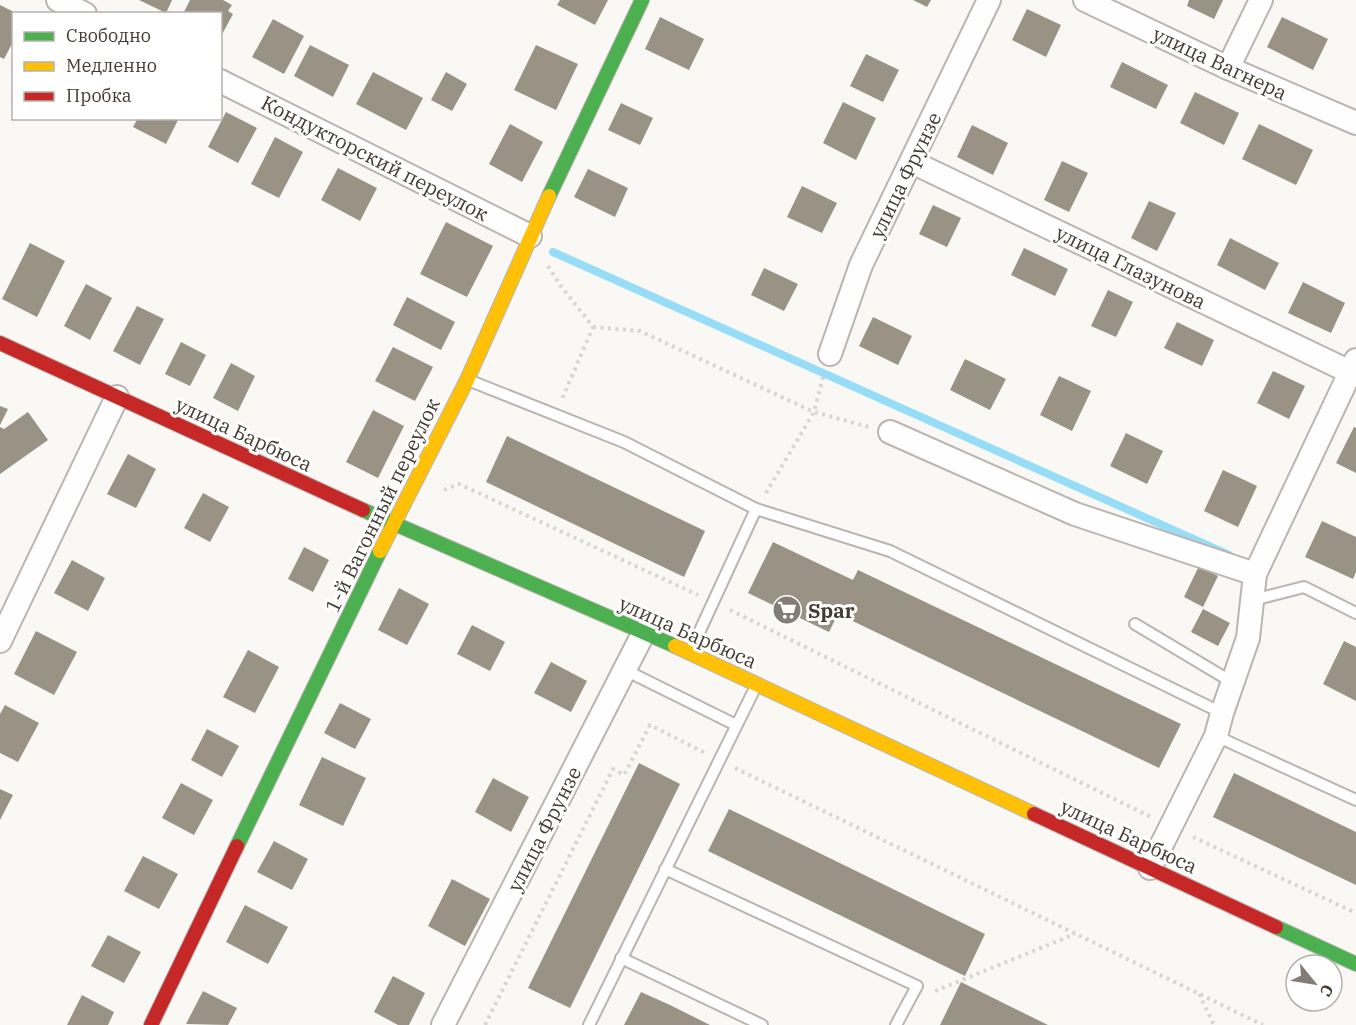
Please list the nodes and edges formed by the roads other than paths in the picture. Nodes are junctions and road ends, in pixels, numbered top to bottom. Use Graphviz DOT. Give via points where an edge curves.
graph roads {
  1 [pos="58,0"];
  2 [pos="642,0"];
  3 [pos="989,0"];
  4 [pos="1085,0"];
  5 [pos="1262,0"];
  6 [pos="82,12"];
  7 [pos="1228,68"];
  8 [pos="222,82"];
  9 [pos="1356,123"];
  10 [pos="912,162"];
  11 [pos="530,236"];
  12 [pos="0,343"];
  13 [pos="830,354"];
  14 [pos="1353,366"];
  15 [pos="467,380"];
  16 [pos="117,397"];
  17 [pos="890,432"];
  18 [pos="756,509"];
  19 [pos="393,524"];
  20 [pos="1255,574"];
  21 [pos="1253,600"];
  22 [pos="1356,613"];
  23 [pos="1135,624"];
  24 [pos="644,632"];
  25 [pos="0,641"];
  26 [pos="689,654"];
  27 [pos="625,670"];
  28 [pos="1232,682"];
  29 [pos="757,684"];
  30 [pos="1222,713"];
  31 [pos="736,725"];
  32 [pos="1216,736"];
  33 [pos="1356,800"];
  34 [pos="1150,868"];
  35 [pos="665,869"];
  36 [pos="621,958"];
  37 [pos="1356,964"];
  38 [pos="151,1025"];
  39 [pos="443,1025"];
  40 [pos="589,1025"];
  41 [pos="762,1025"];
  42 [pos="896,1025"];
  1 -- 6 [label="street"];
  2 -- 11 [label="street, 1-й Вагонный переулок"];
  3 -- 10 [label="street, улица Фрунзе"];
  4 -- 7 [label="street, улица Вагнера"];
  5 -- 7 [label="street"];
  7 -- 9 [label="street, улица Вагнера"];
  8 -- 11 [label="street, Кондукторский переулок"];
  10 -- 13 [label="street, улица Фрунзе" via="861,265"];
  10 -- 14 [label="street, улица Глазунова"];
  11 -- 15 [label="street, 1-й Вагонный переулок"];
  12 -- 16 [label="street, улица Барбюса"];
  14 -- 20 [label="street"];
  15 -- 18 [label="lane" via="624,442"];
  15 -- 19 [label="street, 1-й Вагонный переулок"];
  16 -- 19 [label="street, улица Барбюса"];
  16 -- 25 [label="street"];
  17 -- 20 [label="street" via="1075,514"];
  18 -- 26 [label="lane"];
  18 -- 30 [label="lane" via="890,551"];
  19 -- 24 [label="street, улица Барбюса"];
  19 -- 38 [label="street, 1-й Вагонный переулок"];
  20 -- 21 [label="street"];
  21 -- 22 [label="lane" via="1304,587"];
  21 -- 28 [label="street" via="1248,638"];
  23 -- 28 [label="lane"];
  24 -- 26 [label="street, улица Барбюса"];
  24 -- 27 [label="street, улица Фрунзе"];
  26 -- 29 [label="street, улица Барбюса"];
  27 -- 31 [label="lane"];
  27 -- 39 [label="street, улица Фрунзе"];
  28 -- 30 [label="street"];
  29 -- 31 [label="lane"];
  29 -- 34 [label="street, улица Барбюса"];
  30 -- 32 [label="street"];
  31 -- 35 [label="lane"];
  32 -- 33 [label="lane"];
  32 -- 34 [label="street"];
  34 -- 37 [label="street, улица Барбюса"];
  35 -- 36 [label="lane"];
  35 -- 42 [label="lane" via="916,986"];
  36 -- 40 [label="lane"];
  36 -- 41 [label="lane"];
}
